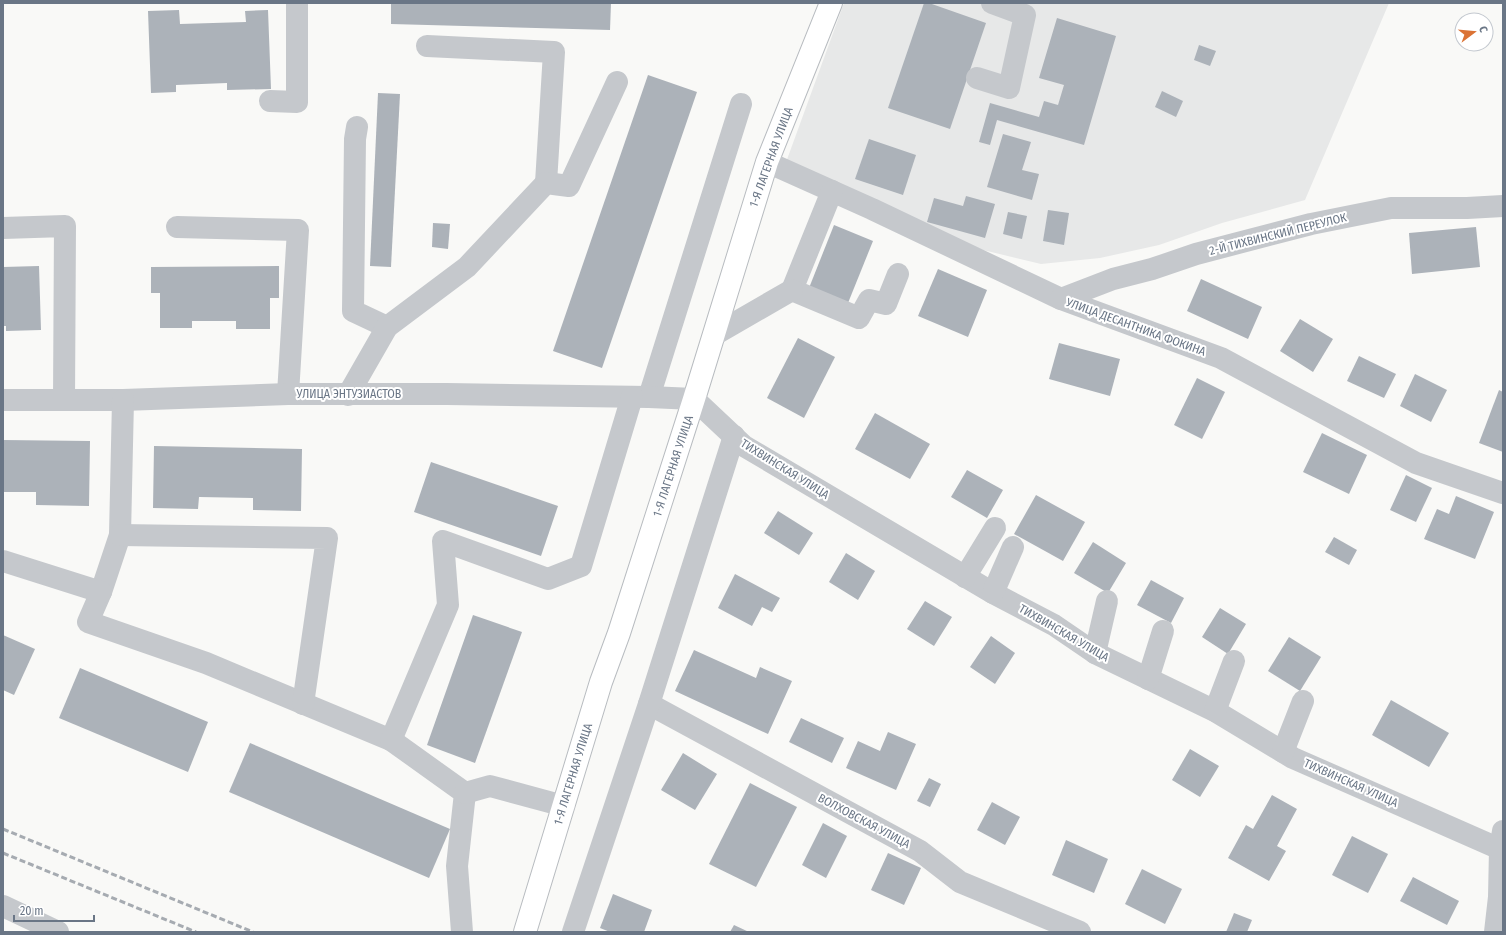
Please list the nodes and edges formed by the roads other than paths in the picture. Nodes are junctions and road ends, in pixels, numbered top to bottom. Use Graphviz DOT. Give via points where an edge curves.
graph roads {
  1 [pos="297,3"];
  2 [pos="831,3"];
  3 [pos="992,3"];
  4 [pos="426,46"];
  5 [pos="976,78"];
  6 [pos="617,82"];
  7 [pos="270,101"];
  8 [pos="741,104"];
  9 [pos="357,128"];
  10 [pos="767,162"];
  11 [pos="546,183"];
  12 [pos="832,191"];
  13 [pos="1503,206"];
  14 [pos="177,227"];
  15 [pos="3,228"];
  16 [pos="898,274"];
  17 [pos="792,290"];
  18 [pos="1061,299"];
  19 [pos="387,327"];
  20 [pos="714,335"];
  21 [pos="288,394"];
  22 [pos="348,394"];
  23 [pos="641,397"];
  24 [pos="694,399"];
  25 [pos="3,400"];
  26 [pos="64,400"];
  27 [pos="123,400"];
  28 [pos="734,436"];
  29 [pos="1503,493"];
  30 [pos="995,528"];
  31 [pos="120,535"];
  32 [pos="1013,547"];
  33 [pos="3,561"];
  34 [pos="965,577"];
  35 [pos="101,592"];
  36 [pos="993,593"];
  37 [pos="1107,602"];
  38 [pos="1163,631"];
  39 [pos="1094,653"];
  40 [pos="1234,661"];
  41 [pos="1148,679"];
  42 [pos="1303,701"];
  43 [pos="303,704"];
  44 [pos="648,704"];
  45 [pos="1215,711"];
  46 [pos="391,740"];
  47 [pos="1283,752"];
  48 [pos="465,793"];
  49 [pos="564,806"];
  50 [pos="1501,840"];
  51 [pos="3,906"];
  52 [pos="58,932"];
  53 [pos="462,932"];
  54 [pos="525,932"];
  55 [pos="573,932"];
  56 [pos="1080,932"];
  57 [pos="1495,932"];
  1 -- 7 [label="street" via="298,102"];
  2 -- 10 [label="main road, 1-Я ЛАГЕРНАЯ УЛИЦА"];
  3 -- 5 [label="street" via="1025,15 1009,88"];
  4 -- 11 [label="street" via="554,52"];
  6 -- 11 [label="street" via="569,186"];
  8 -- 23 [label="street"];
  9 -- 19 [label="street" via="352,312"];
  10 -- 12 [label="street, УЛИЦА ДЕСАНТНИКА ФОКИНА"];
  10 -- 20 [label="main road, 1-Я ЛАГЕРНАЯ УЛИЦА"];
  11 -- 19 [label="street" via="467,266"];
  12 -- 17 [label="street"];
  12 -- 18 [label="street, УЛИЦА ДЕСАНТНИКА ФОКИНА"];
  13 -- 18 [label="street, 2-Й ТИХВИНСКИЙ ПЕРЕУЛОК" via="1391,208 1311,224 1113,278"];
  14 -- 21 [label="street" via="298,230"];
  15 -- 26 [label="street" via="65,226"];
  16 -- 17 [label="street" via="886,304 869,300 859,318"];
  17 -- 20 [label="street"];
  18 -- 29 [label="street, УЛИЦА ДЕСАНТНИКА ФОКИНА" via="1221,358 1416,463"];
  19 -- 22 [label="street"];
  20 -- 24 [label="main road, 1-Я ЛАГЕРНАЯ УЛИЦА"];
  21 -- 22 [label="street, УЛИЦА ЭНТУЗИАСТОВ"];
  21 -- 27 [label="street, УЛИЦА ЭНТУЗИАСТОВ"];
  22 -- 23 [label="street, УЛИЦА ЭНТУЗИАСТОВ"];
  23 -- 24 [label="street, УЛИЦА ЭНТУЗИАСТОВ"];
  23 -- 46 [label="street" via="581,566 548,579 443,541 448,605"];
  24 -- 28 [label="street, ТИХВИНСКАЯ УЛИЦА"];
  24 -- 49 [label="main road, 1-Я ЛАГЕРНАЯ УЛИЦА" via="601,682"];
  25 -- 26 [label="street, УЛИЦА ЭНТУЗИАСТОВ"];
  26 -- 27 [label="street, УЛИЦА ЭНТУЗИАСТОВ"];
  27 -- 31 [label="street"];
  28 -- 34 [label="street, ТИХВИНСКАЯ УЛИЦА" via="744,446"];
  28 -- 44 [label="street"];
  30 -- 34 [label="street"];
  31 -- 35 [label="street"];
  31 -- 43 [label="street" via="327,538"];
  32 -- 36 [label="street"];
  33 -- 35 [label="street"];
  34 -- 36 [label="street, ТИХВИНСКАЯ УЛИЦА"];
  35 -- 43 [label="street" via="88,622 206,663"];
  36 -- 39 [label="street, ТИХВИНСКАЯ УЛИЦА" via="1054,625"];
  37 -- 39 [label="street"];
  38 -- 41 [label="street"];
  39 -- 41 [label="street, ТИХВИНСКАЯ УЛИЦА"];
  40 -- 45 [label="street"];
  41 -- 45 [label="street, ТИХВИНСКАЯ УЛИЦА"];
  42 -- 47 [label="street"];
  43 -- 46 [label="street"];
  44 -- 55 [label="street"];
  44 -- 56 [label="street, ВОЛХОВСКАЯ УЛИЦА" via="920,851 960,882"];
  45 -- 47 [label="street, ТИХВИНСКАЯ УЛИЦА"];
  46 -- 48 [label="street"];
  47 -- 50 [label="street, ТИХВИНСКАЯ УЛИЦА"];
  48 -- 49 [label="street" via="490,786"];
  48 -- 53 [label="street" via="457,866"];
  49 -- 54 [label="main road, 1-Я ЛАГЕРНАЯ УЛИЦА"];
  50 -- 57 [label="street"];
  51 -- 52 [label="street"];
}
